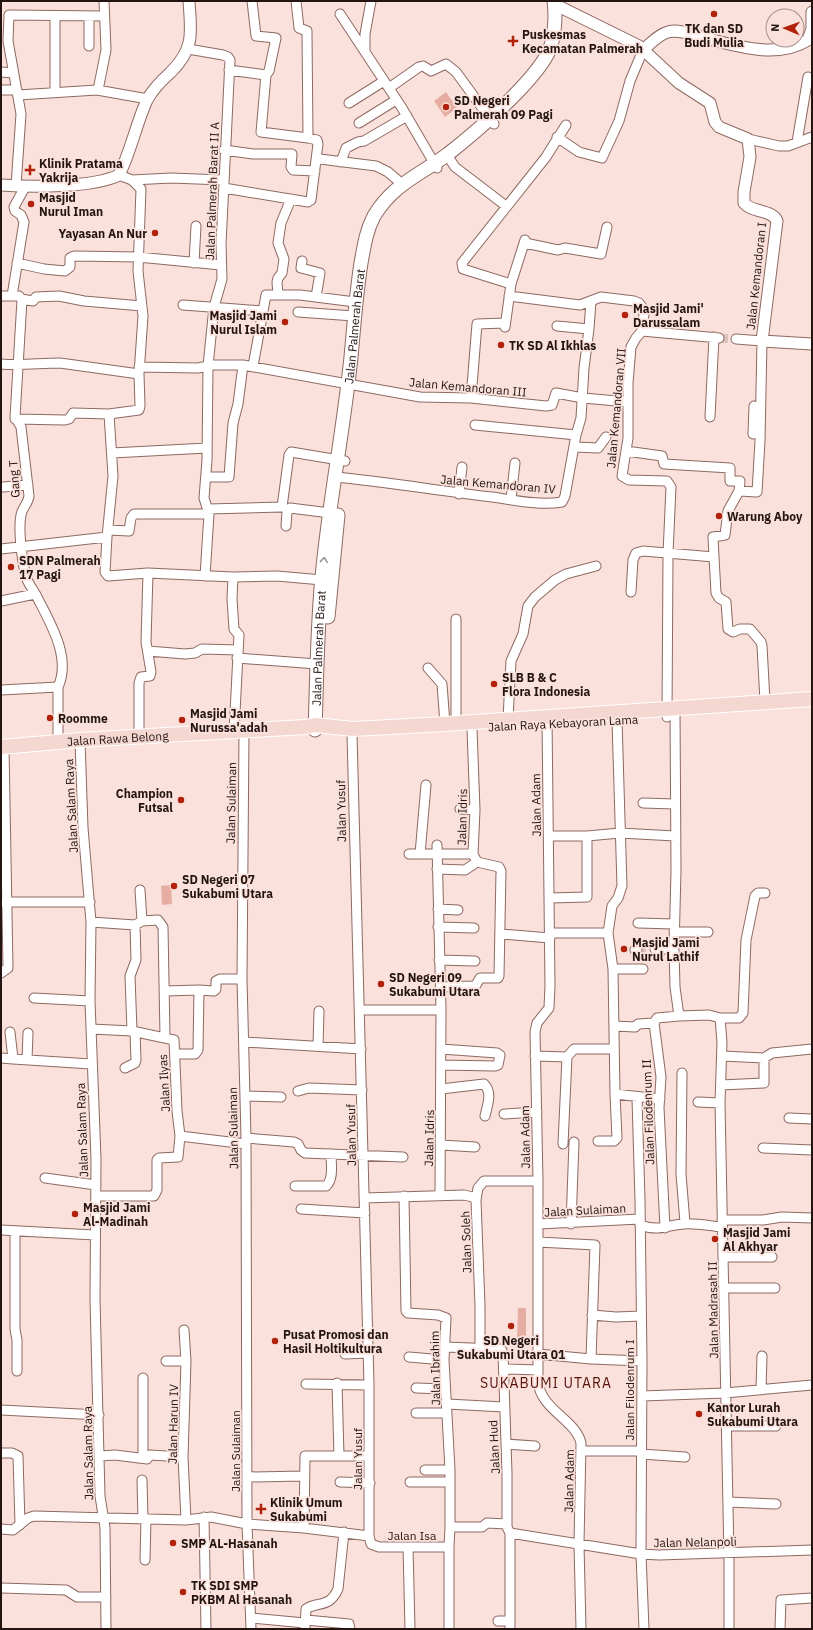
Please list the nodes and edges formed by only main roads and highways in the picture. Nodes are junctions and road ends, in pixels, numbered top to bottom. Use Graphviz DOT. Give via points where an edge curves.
graph roads {
  1 [pos="558,3"];
  2 [pos="436,166"];
  3 [pos="351,384"];
  4 [pos="339,477"];
  5 [pos="812,699"];
  6 [pos="783,704"];
  7 [pos="812,706"];
  8 [pos="671,713"];
  9 [pos="547,721"];
  10 [pos="316,728"];
  11 [pos="3,747"];
  1 -- 2 [label="main road, Jalan Palmerah Barat" via="547,55 492,122"];
  2 -- 3 [label="main road, Jalan Palmerah Barat" via="402,194 385,211 378,224 371,247"];
  2 -- 3 [label="main road, Jalan Palmerah Barat" via="402,184 386,198 373,219 364,245 355,302"];
  3 -- 4 [label="main road, Jalan Palmerah Barat"];
  4 -- 10 [label="main road, Jalan Palmerah Barat"];
  10 -- 4 [label="main road, Jalan Palmerah Barat, one-way" via="322,580 330,513"];
  5 -- 6 [label="main road, Jalan Raya Kebayoran Lama"];
  6 -- 7 [label="main road, Jalan Raya Kebayoran Lama"];
  6 -- 8 [label="main road, Jalan Raya Kebayoran Lama"];
  8 -- 9 [label="main road, Jalan Raya Kebayoran Lama"];
  8 -- 9 [label="main road, Jalan Raya Kebayoran Lama" via="617,720"];
  9 -- 10 [label="main road, Jalan Raya Kebayoran Lama" via="508,719 353,729"];
  9 -- 10 [label="main road, Jalan Raya Kebayoran Lama" via="404,734 352,734"];
  10 -- 11 [label="main road, Jalan Rawa Belong" via="80,740"];
}
